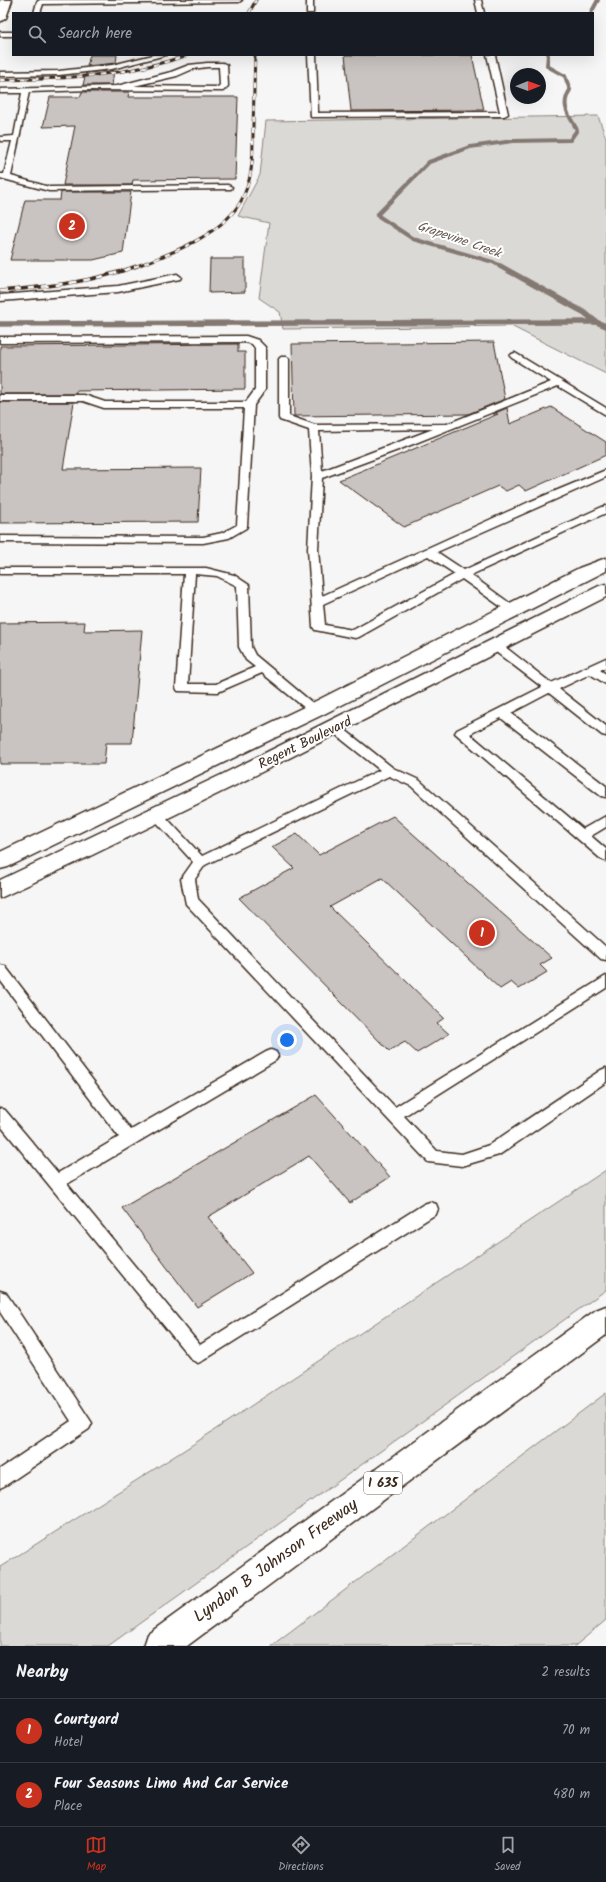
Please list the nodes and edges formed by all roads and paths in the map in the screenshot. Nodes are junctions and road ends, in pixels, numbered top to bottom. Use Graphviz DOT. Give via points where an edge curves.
graph roads {
  1 [pos="6,0"];
  2 [pos="310,0"];
  3 [pos="478,0"];
  4 [pos="80,1"];
  5 [pos="238,3"];
  6 [pos="37,12"];
  7 [pos="310,12"];
  8 [pos="481,12"];
  9 [pos="0,18"];
  10 [pos="0,34"];
  11 [pos="12,34"];
  12 [pos="158,56"];
  13 [pos="312,56"];
  14 [pos="491,56"];
  15 [pos="0,74"];
  16 [pos="114,89"];
  17 [pos="0,91"];
  18 [pos="26,91"];
  19 [pos="17,138"];
  20 [pos="0,139"];
  21 [pos="3,177"];
  22 [pos="228,187"];
  23 [pos="176,277"];
  24 [pos="0,298"];
  25 [pos="0,340"];
  26 [pos="515,356"];
  27 [pos="284,359"];
  28 [pos="558,383"];
  29 [pos="0,398"];
  30 [pos="249,405"];
  31 [pos="606,412"];
  32 [pos="452,426"];
  33 [pos="314,428"];
  34 [pos="606,473"];
  35 [pos="317,476"];
  36 [pos="606,509"];
  37 [pos="0,539"];
  38 [pos="429,552"];
  39 [pos="606,564"];
  40 [pos="0,571"];
  41 [pos="190,571"];
  42 [pos="463,574"];
  43 [pos="606,590"];
  44 [pos="318,602"];
  45 [pos="511,609"];
  46 [pos="496,646"];
  47 [pos="606,662"];
  48 [pos="262,669"];
  49 [pos="591,669"];
  50 [pos="606,680"];
  51 [pos="550,688"];
  52 [pos="315,710"];
  53 [pos="502,712"];
  54 [pos="335,728"];
  55 [pos="606,732"];
  56 [pos="390,771"];
  57 [pos="606,793"];
  58 [pos="157,816"];
  59 [pos="606,821"];
  60 [pos="582,836"];
  61 [pos="606,856"];
  62 [pos="0,861"];
  63 [pos="200,862"];
  64 [pos="0,890"];
  65 [pos="606,955"];
  66 [pos="0,970"];
  67 [pos="606,981"];
  68 [pos="271,1056"];
  69 [pos="606,1074"];
  70 [pos="0,1114"];
  71 [pos="394,1115"];
  72 [pos="129,1139"];
  73 [pos="56,1182"];
  74 [pos="430,1210"];
  75 [pos="0,1298"];
  76 [pos="606,1319"];
  77 [pos="0,1479"];
  78 [pos="160,1646"];
  1 -- 9 [label="main road"];
  2 -- 7 [label="lane"];
  3 -- 8 [label="lane"];
  4 -- 5 [label="lane"];
  4 -- 6 [label="lane" via="40,2"];
  10 -- 11 [label="lane"];
  12 -- 15 [label="lane" via="112,67 59,74"];
  13 -- 14 [label="lane" via="314,115 504,114"];
  16 -- 16 [label="lane" via="192,67 223,65 224,86 220,89"];
  16 -- 18 [label="lane"];
  17 -- 18 [label="lane"];
  18 -- 19 [label="lane"];
  19 -- 20 [label="lane"];
  19 -- 21 [label="lane"];
  21 -- 22 [label="lane" via="50,189"];
  23 -- 24 [label="lane" via="118,289"];
  25 -- 30 [label="lane" via="246,339 256,342 260,347 260,390"];
  26 -- 28 [label="lane"];
  27 -- 33 [label="lane" via="284,418"];
  28 -- 31 [label="lane"];
  28 -- 32 [label="lane"];
  29 -- 30 [label="lane" via="84,398 104,405"];
  30 -- 37 [label="lane" via="242,526 225,536 203,540"];
  32 -- 33 [label="lane"];
  32 -- 35 [label="lane"];
  33 -- 35 [label="lane"];
  34 -- 38 [label="lane"];
  35 -- 44 [label="lane" via="313,549"];
  36 -- 42 [label="lane"];
  38 -- 42 [label="lane"];
  38 -- 44 [label="lane"];
  39 -- 45 [label="main road, Regent Boulevard"];
  40 -- 41 [label="lane"];
  41 -- 48 [label="lane" via="222,573 243,585 245,647 250,657"];
  41 -- 48 [label="lane" via="182,688 218,688"];
  42 -- 44 [label="lane" via="355,634 319,627"];
  42 -- 45 [label="lane"];
  43 -- 46 [label="main road, Regent Boulevard"];
  45 -- 52 [label="main road, Regent Boulevard"];
  46 -- 51 [label="lane"];
  46 -- 54 [label="main road, Regent Boulevard"];
  47 -- 49 [label="lane"];
  48 -- 52 [label="lane"];
  49 -- 50 [label="lane"];
  49 -- 51 [label="lane"];
  51 -- 53 [label="lane"];
  51 -- 55 [label="lane"];
  52 -- 54 [label="main road"];
  52 -- 62 [label="main road, Regent Boulevard"];
  53 -- 57 [label="lane"];
  53 -- 60 [label="lane" via="461,733"];
  54 -- 56 [label="lane"];
  54 -- 58 [label="main road, Regent Boulevard"];
  56 -- 63 [label="lane"];
  56 -- 65 [label="lane" via="415,783"];
  58 -- 63 [label="lane"];
  58 -- 64 [label="main road, Regent Boulevard"];
  59 -- 60 [label="lane"];
  60 -- 61 [label="lane"];
  63 -- 71 [label="lane" via="188,879 191,901"];
  66 -- 72 [label="lane"];
  67 -- 71 [label="lane"];
  68 -- 72 [label="lane"];
  69 -- 71 [label="lane" via="494,1150 462,1160 433,1156"];
  70 -- 73 [label="lane"];
  72 -- 73 [label="lane"];
  73 -- 74 [label="lane" via="198,1355"];
  75 -- 77 [label="lane" via="83,1423"];
  76 -- 78 [label="main road, Lyndon B Johnson Freeway / I 635"];
}
